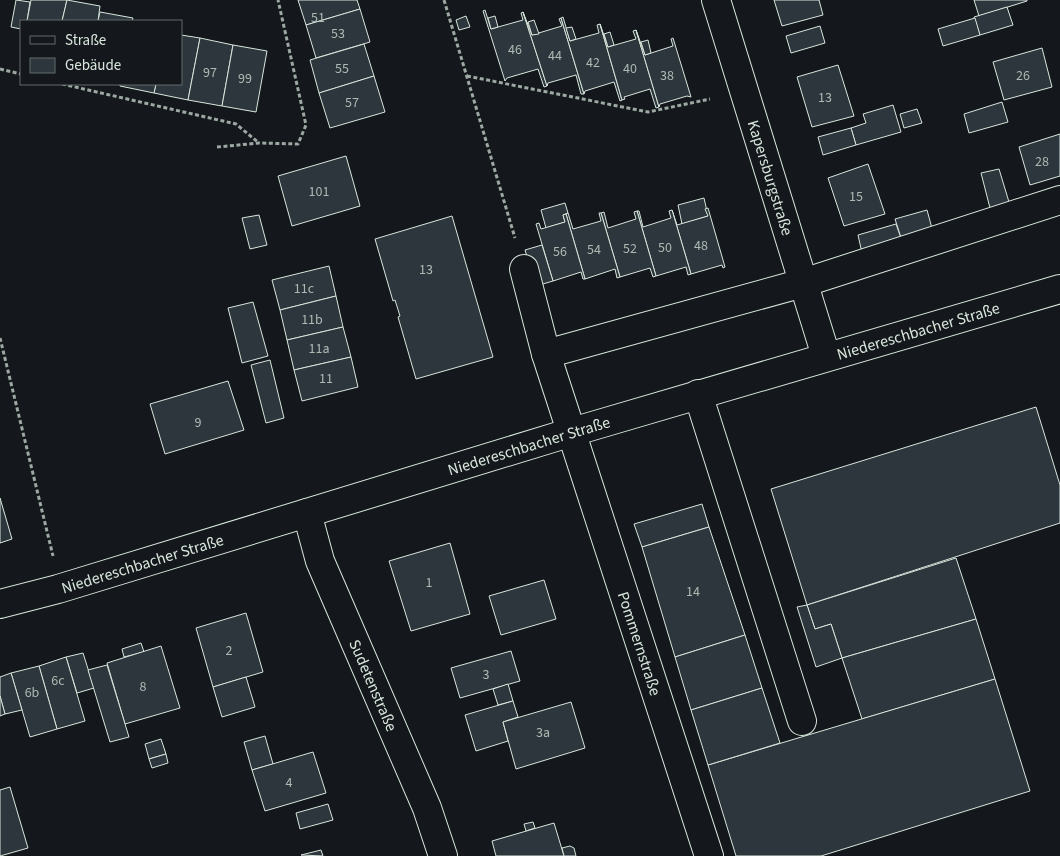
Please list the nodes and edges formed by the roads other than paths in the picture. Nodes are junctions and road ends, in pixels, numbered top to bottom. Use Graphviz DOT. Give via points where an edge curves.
graph roads {
  1 [pos="716,0"];
  2 [pos="1060,200"];
  3 [pos="524,270"];
  4 [pos="803,283"];
  5 [pos="1060,289"];
  6 [pos="546,354"];
  7 [pos="826,356"];
  8 [pos="698,394"];
  9 [pos="572,432"];
  10 [pos="307,513"];
  11 [pos="0,604"];
  12 [pos="802,721"];
  13 [pos="443,856"];
  14 [pos="709,856"];
  1 -- 4 [label="street, Kapersburgstraße"];
  2 -- 4 [label="street"];
  3 -- 6 [label="street, Pommernstraße"];
  4 -- 6 [label="street"];
  4 -- 7 [label="street, Kapersburgstraße"];
  5 -- 7 [label="street, Niedereschbacher Straße"];
  6 -- 9 [label="street, Pommernstraße"];
  7 -- 8 [label="street, Niedereschbacher Straße"];
  8 -- 9 [label="street, Niedereschbacher Straße"];
  8 -- 12 [label="street"];
  9 -- 10 [label="street, Niedereschbacher Straße"];
  9 -- 14 [label="street, Pommernstraße"];
  10 -- 11 [label="street, Niedereschbacher Straße"];
  10 -- 13 [label="street, Sudetenstraße" via="320,562 427,808"];
}
